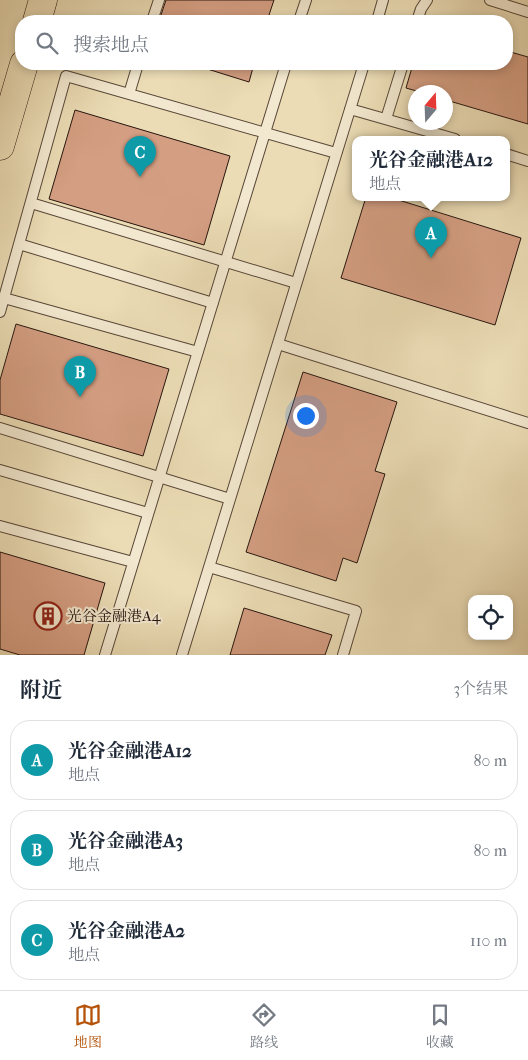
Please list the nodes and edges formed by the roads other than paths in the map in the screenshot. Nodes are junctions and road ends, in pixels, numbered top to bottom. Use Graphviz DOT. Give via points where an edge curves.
graph roads {
  1 [pos="43,0"];
  2 [pos="158,0"];
  3 [pos="306,0"];
  4 [pos="384,0"];
  5 [pos="427,0"];
  6 [pos="490,0"];
  7 [pos="528,12"];
  8 [pos="39,15"];
  9 [pos="154,15"];
  10 [pos="301,15"];
  11 [pos="379,15"];
  12 [pos="419,15"];
  13 [pos="22,70"];
  14 [pos="136,70"];
  15 [pos="284,70"];
  16 [pos="362,70"];
  17 [pos="401,70"];
  18 [pos="129,94"];
  19 [pos="350,109"];
  20 [pos="386,119"];
  21 [pos="265,133"];
  22 [pos="4,134"];
  23 [pos="445,136"];
  24 [pos="336,153"];
  25 [pos="510,155"];
  26 [pos="528,161"];
  27 [pos="30,203"];
  28 [pos="19,244"];
  29 [pos="226,261"];
  30 [pos="296,283"];
  31 [pos="4,298"];
  32 [pos="213,302"];
  33 [pos="0,312"];
  34 [pos="278,344"];
  35 [pos="198,352"];
  36 [pos="528,423"];
  37 [pos="0,428"];
  38 [pos="0,470"];
  39 [pos="160,477"];
  40 [pos="230,499"];
  41 [pos="148,513"];
  42 [pos="0,526"];
  43 [pos="134,562"];
  44 [pos="209,568"];
  45 [pos="347,654"];
  46 [pos="105,655"];
  47 [pos="182,655"];
  1 -- 8 [label="highway"];
  2 -- 9 [label="lane"];
  3 -- 10 [label="lane"];
  4 -- 11 [label="lane"];
  5 -- 12 [label="lane"];
  6 -- 7 [label="lane"];
  13 -- 22 [label="highway"];
  14 -- 18 [label="lane"];
  15 -- 21 [label="lane"];
  16 -- 19 [label="lane"];
  17 -- 20 [label="lane"];
  18 -- 21 [label="lane"];
  18 -- 27 [label="lane" via="66,76"];
  19 -- 20 [label="lane"];
  19 -- 24 [label="lane"];
  20 -- 23 [label="lane"];
  21 -- 24 [label="lane"];
  21 -- 29 [label="lane"];
  24 -- 30 [label="lane"];
  25 -- 26 [label="lane"];
  27 -- 28 [label="lane"];
  27 -- 29 [label="lane"];
  28 -- 31 [label="lane"];
  28 -- 32 [label="lane"];
  29 -- 30 [label="lane"];
  29 -- 32 [label="lane"];
  30 -- 34 [label="lane"];
  31 -- 33 [label="lane"];
  31 -- 35 [label="lane"];
  32 -- 35 [label="lane"];
  34 -- 36 [label="lane"];
  34 -- 40 [label="lane"];
  35 -- 39 [label="lane"];
  37 -- 39 [label="lane"];
  38 -- 41 [label="lane"];
  39 -- 40 [label="lane"];
  39 -- 41 [label="lane"];
  40 -- 44 [label="lane"];
  41 -- 43 [label="lane"];
  42 -- 43 [label="lane"];
  43 -- 46 [label="lane"];
  44 -- 45 [label="lane" via="356,611"];
  44 -- 47 [label="lane"];
}
